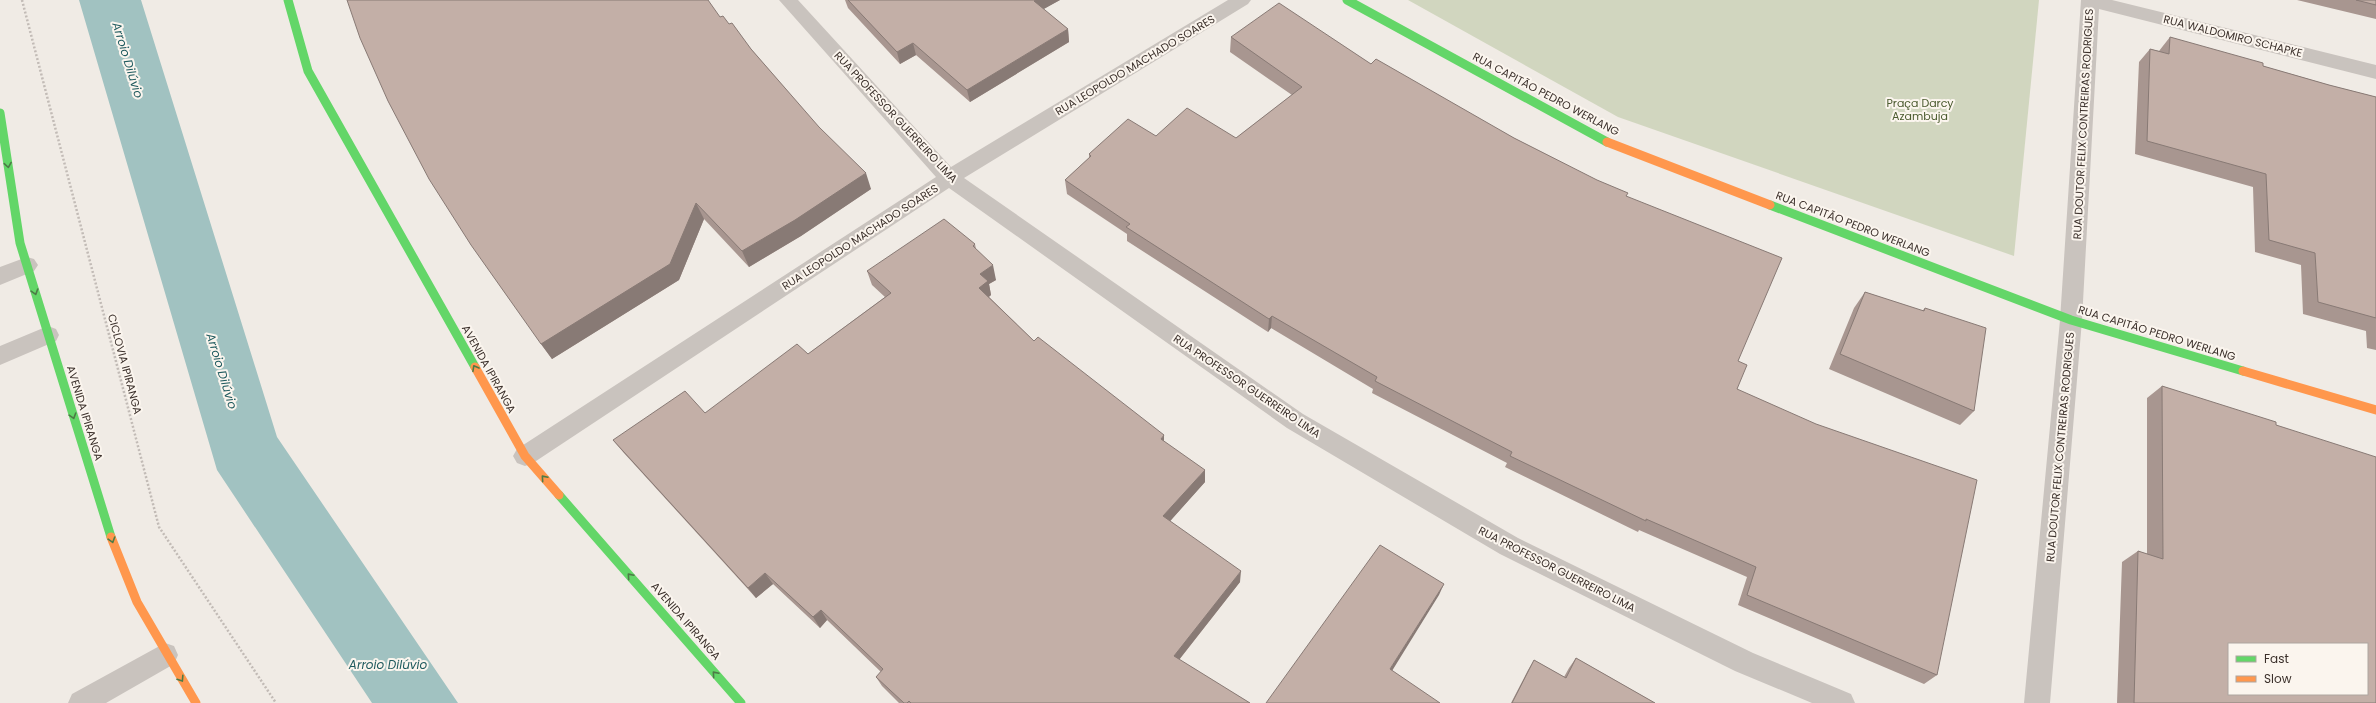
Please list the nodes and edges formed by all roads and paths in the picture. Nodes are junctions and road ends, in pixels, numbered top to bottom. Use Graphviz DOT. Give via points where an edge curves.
graph roads {
  1 [pos="22,0"];
  2 [pos="288,0"];
  3 [pos="788,0"];
  4 [pos="1242,0"];
  5 [pos="1347,0"];
  6 [pos="2090,0"];
  7 [pos="2376,72"];
  8 [pos="0,113"];
  9 [pos="949,178"];
  10 [pos="27,265"];
  11 [pos="0,276"];
  12 [pos="2071,320"];
  13 [pos="48,335"];
  14 [pos="0,356"];
  15 [pos="2376,410"];
  16 [pos="525,456"];
  17 [pos="165,654"];
  18 [pos="81,703"];
  19 [pos="196,703"];
  20 [pos="276,703"];
  21 [pos="741,703"];
  22 [pos="1842,703"];
  23 [pos="2038,703"];
  1 -- 20 [label="path, CICLOVIA IPIRANGA" via="159,527"];
  16 -- 2 [label="main road, AVENIDA IPIRANGA, one-way" via="308,71"];
  3 -- 9 [label="street, RUA PROFESSOR GUERREIRO LIMA"];
  4 -- 9 [label="street, RUA LEOPOLDO MACHADO SOARES"];
  5 -- 12 [label="main road, RUA CAPITÃO PEDRO WERLANG" via="1609,143"];
  6 -- 7 [label="street, RUA WALDOMIRO SCHAPKE"];
  6 -- 12 [label="street, RUA DOUTOR FELIX CONTREIRAS RODRIGUES"];
  8 -- 10 [label="main road, AVENIDA IPIRANGA, one-way" via="20,243"];
  9 -- 16 [label="street, RUA LEOPOLDO MACHADO SOARES"];
  9 -- 22 [label="street, RUA PROFESSOR GUERREIRO LIMA" via="1295,421 1508,546 1744,662"];
  10 -- 11 [label="street"];
  10 -- 13 [label="main road, AVENIDA IPIRANGA, one-way"];
  12 -- 15 [label="main road, RUA CAPITÃO PEDRO WERLANG"];
  12 -- 23 [label="street, RUA DOUTOR FELIX CONTREIRAS RODRIGUES"];
  13 -- 14 [label="street"];
  13 -- 17 [label="main road, AVENIDA IPIRANGA, one-way" via="118,561"];
  21 -- 16 [label="main road, AVENIDA IPIRANGA, one-way"];
  17 -- 18 [label="street"];
  17 -- 19 [label="main road, AVENIDA IPIRANGA, one-way"];
}
